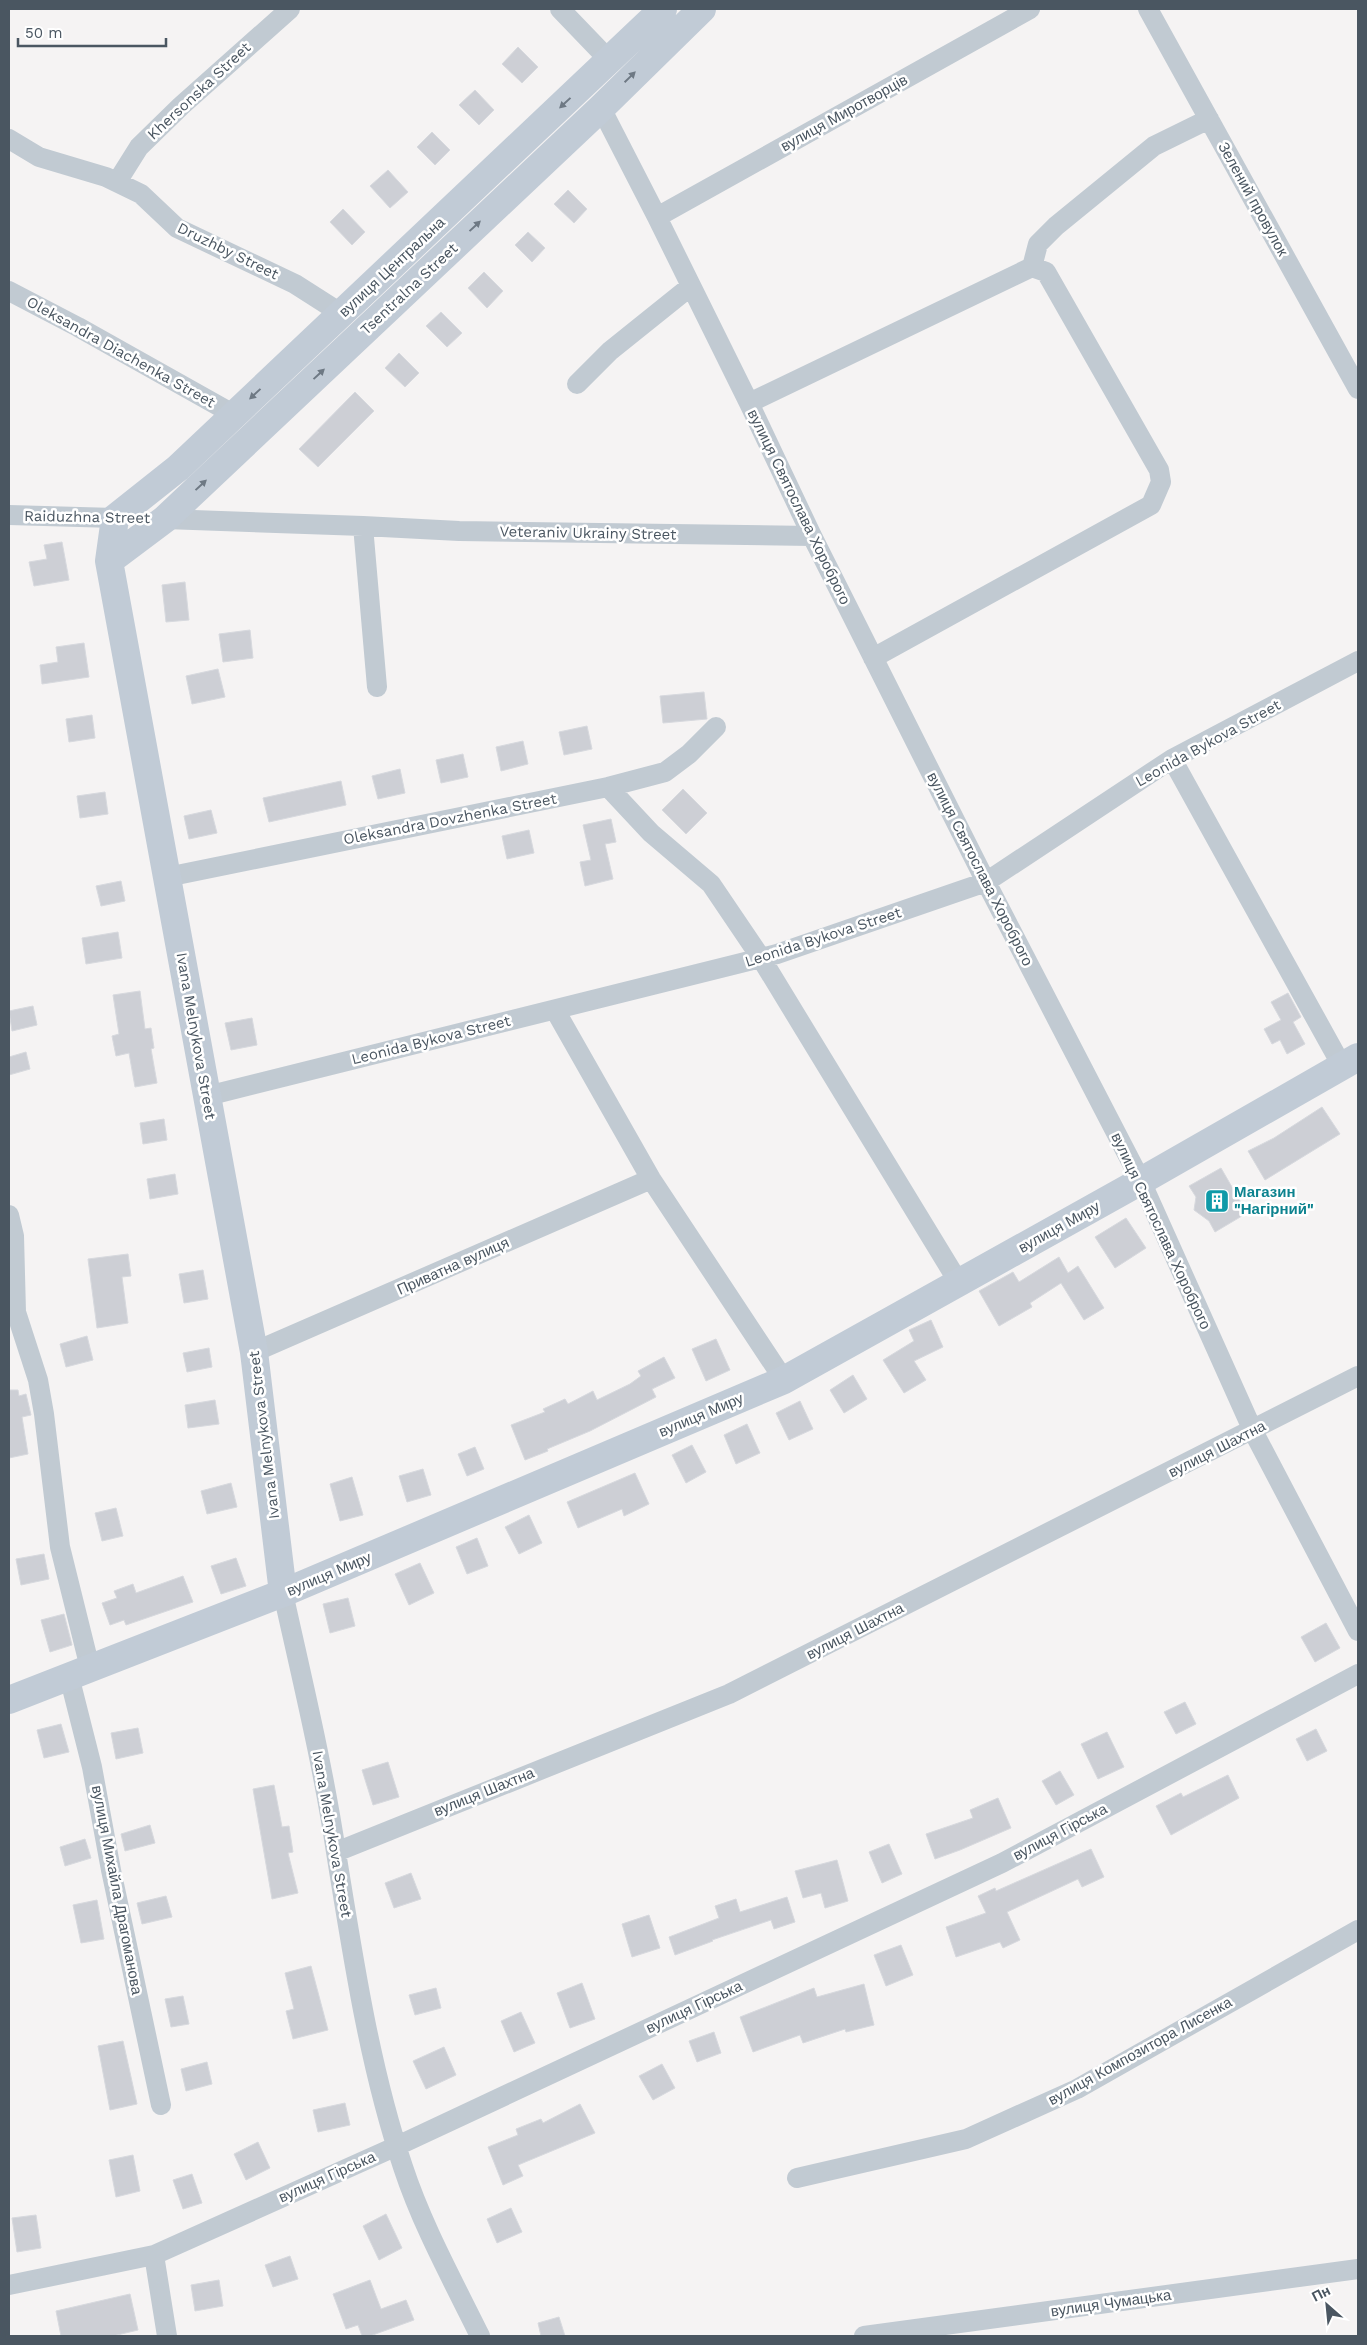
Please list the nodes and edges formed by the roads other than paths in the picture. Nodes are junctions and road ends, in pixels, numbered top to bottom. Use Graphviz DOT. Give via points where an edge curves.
graph roads {
  1 [pos="290,9"];
  2 [pos="560,9"];
  3 [pos="663,9"];
  4 [pos="702,9"];
  5 [pos="1030,9"];
  6 [pos="1148,9"];
  7 [pos="610,61"];
  8 [pos="600,108"];
  9 [pos="1209,119"];
  10 [pos="9,139"];
  11 [pos="117,182"];
  12 [pos="657,217"];
  13 [pos="1032,267"];
  14 [pos="691,286"];
  15 [pos="9,291"];
  16 [pos="342,314"];
  17 [pos="577,384"];
  18 [pos="1358,389"];
  19 [pos="750,403"];
  20 [pos="233,414"];
  21 [pos="9,515"];
  22 [pos="115,518"];
  23 [pos="164,519"];
  24 [pos="363,526"];
  25 [pos="812,536"];
  26 [pos="109,561"];
  27 [pos="873,658"];
  28 [pos="1358,660"];
  29 [pos="377,687"];
  30 [pos="716,727"];
  31 [pos="1172,759"];
  32 [pos="608,787"];
  33 [pos="167,877"];
  34 [pos="986,882"];
  35 [pos="761,958"];
  36 [pos="555,1010"];
  37 [pos="1350,1061"];
  38 [pos="207,1096"];
  39 [pos="651,1179"];
  40 [pos="1141,1181"];
  41 [pos="9,1214"];
  42 [pos="959,1283"];
  43 [pos="254,1352"];
  44 [pos="1358,1376"];
  45 [pos="784,1380"];
  46 [pos="1253,1430"];
  47 [pos="283,1593"];
  48 [pos="1358,1631"];
  49 [pos="80,1672"];
  50 [pos="1358,1674"];
  51 [pos="9,1700"];
  52 [pos="336,1852"];
  53 [pos="1358,1930"];
  54 [pos="161,2105"];
  55 [pos="397,2146"];
  56 [pos="797,2178"];
  57 [pos="154,2255"];
  58 [pos="1358,2269"];
  59 [pos="9,2286"];
  60 [pos="166,2336"];
  61 [pos="480,2336"];
  62 [pos="864,2336"];
  1 -- 11 [label="street, Khersonska Street" via="139,147"];
  2 -- 7 [label="street"];
  3 -- 7 [label="street, вулиця Центральна"];
  8 -- 4 [label="street, Tsentralna Street, one-way"];
  5 -- 12 [label="street, вулиця Миротворців"];
  6 -- 9 [label="street, Зелений провулок"];
  7 -- 16 [label="street, вулиця Центральна, one-way"];
  8 -- 12 [label="street, вулиця Святослава Хороброго"];
  23 -- 8 [label="street, Tsentralna Street, one-way"];
  9 -- 13 [label="street" via="1154,146 1056,226 1038,244"];
  9 -- 18 [label="street, Зелений провулок"];
  10 -- 11 [label="street, Druzhby Street" via="39,157"];
  11 -- 16 [label="street, Druzhby Street" via="142,194 177,228 295,284"];
  12 -- 14 [label="street, вулиця Святослава Хороброго"];
  13 -- 19 [label="street"];
  13 -- 27 [label="street" via="1046,272 1159,470 1161,482 1150,505"];
  14 -- 17 [label="street" via="610,351"];
  14 -- 19 [label="street, вулиця Святослава Хороброго"];
  15 -- 20 [label="street, Oleksandra Diachenka Street"];
  16 -- 20 [label="street, вулиця Центральна, one-way"];
  19 -- 25 [label="street, вулиця Святослава Хороброго"];
  20 -- 22 [label="street, вулиця Центральна" via="178,468"];
  21 -- 22 [label="street, Raiduzhna Street"];
  22 -- 23 [label="street, Raiduzhna Street"];
  22 -- 26 [label="street, Ivana Melnykova Street"];
  23 -- 24 [label="street, Veteraniv Ukrainy Street"];
  23 -- 26 [label="street, Tsentralna Street"];
  24 -- 25 [label="street, Veteraniv Ukrainy Street" via="469,531"];
  24 -- 29 [label="street"];
  25 -- 27 [label="street, вулиця Святослава Хороброго"];
  26 -- 33 [label="street, Ivana Melnykova Street"];
  27 -- 34 [label="street, вулиця Святослава Хороброго"];
  28 -- 31 [label="street, Leonida Bykova Street"];
  30 -- 32 [label="street, Oleksandra Dovzhenka Street" via="665,772"];
  31 -- 34 [label="street, Leonida Bykova Street"];
  31 -- 37 [label="street"];
  32 -- 33 [label="street, Oleksandra Dovzhenka Street"];
  32 -- 35 [label="street" via="651,833 711,884"];
  33 -- 38 [label="street, Ivana Melnykova Street"];
  34 -- 35 [label="street, Leonida Bykova Street"];
  34 -- 40 [label="street, вулиця Святослава Хороброго"];
  35 -- 36 [label="street, Leonida Bykova Street"];
  35 -- 42 [label="street"];
  36 -- 38 [label="street, Leonida Bykova Street"];
  36 -- 39 [label="street"];
  37 -- 40 [label="street, вулиця Миру"];
  38 -- 43 [label="street, Ivana Melnykova Street"];
  39 -- 43 [label="street, Приватна вулиця"];
  39 -- 45 [label="street"];
  40 -- 42 [label="street, вулиця Миру"];
  40 -- 46 [label="street, вулиця Святослава Хороброго"];
  41 -- 49 [label="street, вулиця Михайла Драгоманова" via="14,1236 16,1312 38,1380"];
  42 -- 45 [label="street, вулиця Миру"];
  43 -- 47 [label="street, Ivana Melnykova Street"];
  44 -- 46 [label="street, вулиця Шахтна"];
  45 -- 47 [label="street, вулиця Миру"];
  46 -- 48 [label="street, вулиця Святослава Хороброго"];
  46 -- 52 [label="street, вулиця Шахтна" via="729,1694"];
  47 -- 49 [label="street, вулиця Миру"];
  47 -- 52 [label="street, Ivana Melnykova Street"];
  49 -- 51 [label="street, вулиця Миру"];
  49 -- 54 [label="street, вулиця Михайла Драгоманова" via="92,1766 111,1870"];
  50 -- 55 [label="street, вулиця Гірська" via="1002,1863"];
  52 -- 55 [label="street, Ivana Melnykova Street" via="368,2028 384,2104"];
  53 -- 56 [label="street, вулиця Композитора Лисенка" via="1078,2088 966,2139"];
  55 -- 57 [label="street, вулиця Гірська"];
  55 -- 61 [label="street, Ivana Melnykova Street" via="422,2215"];
  57 -- 59 [label="street, вулиця Гірська"];
  57 -- 60 [label="street"];
  58 -- 62 [label="street, вулиця Чумацька"];
}
